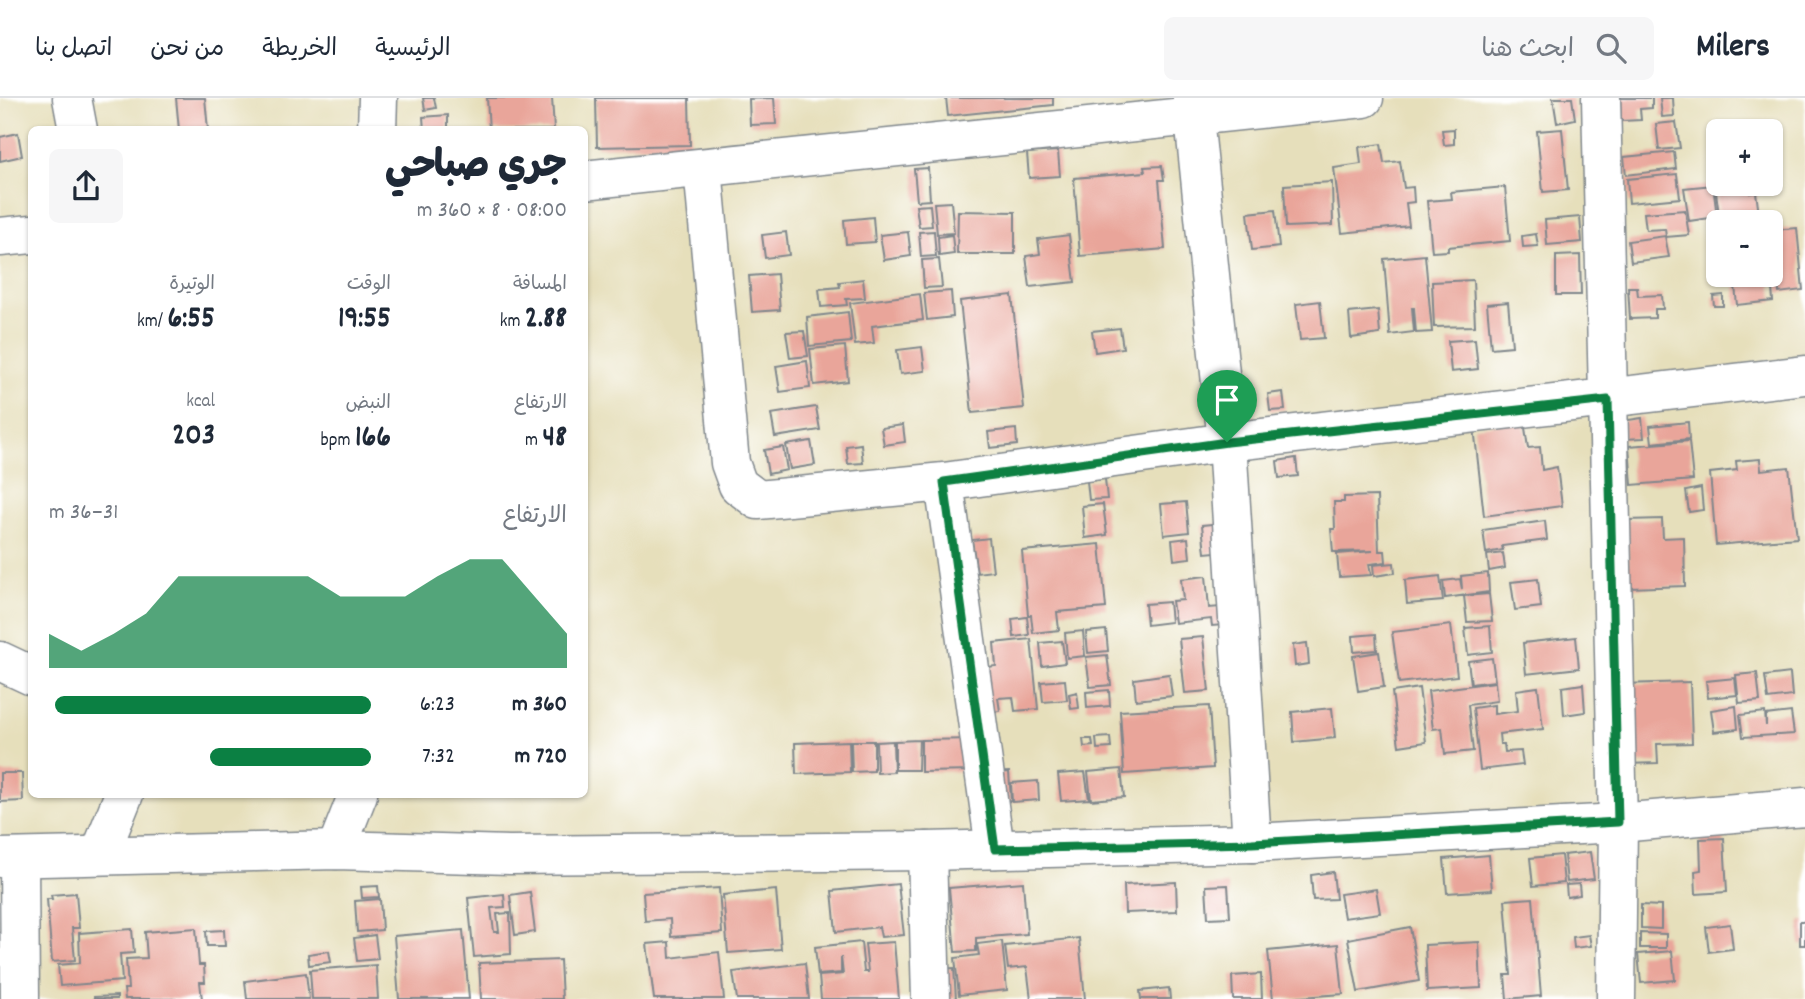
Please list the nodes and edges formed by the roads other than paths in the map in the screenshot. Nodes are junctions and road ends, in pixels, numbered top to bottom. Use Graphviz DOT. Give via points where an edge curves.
graph roads {
  1 [pos="72,98"];
  2 [pos="378,98"];
  3 [pos="1364,98"];
  4 [pos="1601,98"];
  5 [pos="1193,107"];
  6 [pos="77,126"];
  7 [pos="377,126"];
  8 [pos="703,169"];
  9 [pos="588,180"];
  10 [pos="28,234"];
  11 [pos="0,237"];
  12 [pos="1805,375"];
  13 [pos="1608,400"];
  14 [pos="1227,442"];
  15 [pos="944,482"];
  16 [pos="0,661"];
  17 [pos="28,674"];
  18 [pos="122,798"];
  19 [pos="356,798"];
  20 [pos="1805,807"];
  21 [pos="1618,822"];
  22 [pos="1252,843"];
  23 [pos="995,849"];
  24 [pos="336,850"];
  25 [pos="927,851"];
  26 [pos="100,855"];
  27 [pos="10,858"];
  28 [pos="20,999"];
  29 [pos="931,999"];
  30 [pos="1616,999"];
  1 -- 6 [label="street"];
  2 -- 7 [label="street"];
  3 -- 5 [label="street"];
  4 -- 13 [label="street"];
  5 -- 8 [label="street"];
  5 -- 14 [label="street"];
  8 -- 9 [label="street"];
  8 -- 15 [label="street" via="730,463 738,485 758,500"];
  10 -- 11 [label="street"];
  12 -- 13 [label="street"];
  13 -- 14 [label="street"];
  13 -- 21 [label="street"];
  14 -- 15 [label="street"];
  14 -- 22 [label="street"];
  15 -- 23 [label="street"];
  16 -- 17 [label="street"];
  18 -- 26 [label="street"];
  19 -- 24 [label="street"];
  20 -- 21 [label="street"];
  21 -- 22 [label="street"];
  21 -- 30 [label="street"];
  22 -- 23 [label="street"];
  23 -- 25 [label="street"];
  24 -- 25 [label="street" via="510,855"];
  24 -- 26 [label="street"];
  25 -- 29 [label="street"];
  26 -- 27 [label="street"];
  27 -- 28 [label="street"];
}
